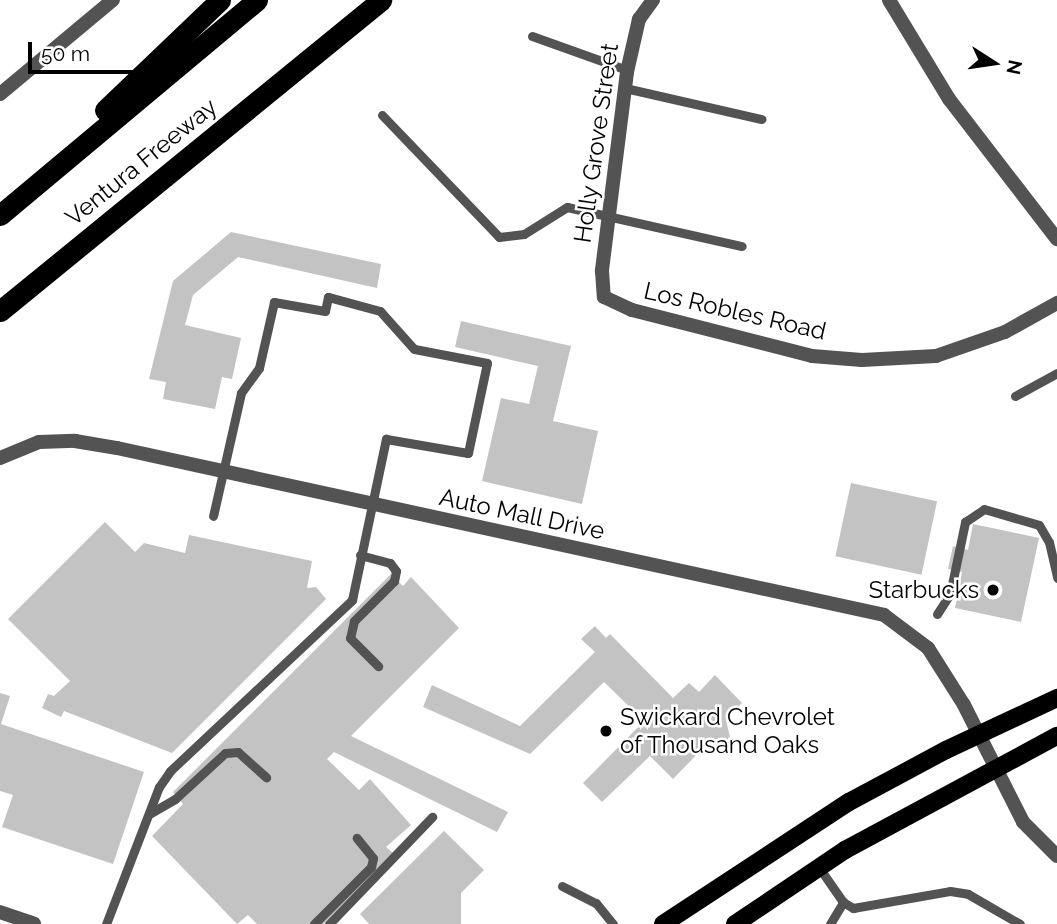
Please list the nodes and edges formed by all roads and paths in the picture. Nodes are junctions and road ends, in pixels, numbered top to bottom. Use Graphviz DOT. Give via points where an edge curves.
graph roads {
  1 [pos="113,0"];
  2 [pos="220,0"];
  3 [pos="257,0"];
  4 [pos="381,0"];
  5 [pos="653,0"];
  6 [pos="889,0"];
  7 [pos="532,36"];
  8 [pos="627,70"];
  9 [pos="625,88"];
  10 [pos="0,94"];
  11 [pos="382,115"];
  12 [pos="762,119"];
  13 [pos="0,213"];
  14 [pos="610,215"];
  15 [pos="1057,239"];
  16 [pos="742,246"];
  17 [pos="604,298"];
  18 [pos="1057,303"];
  19 [pos="0,311"];
  20 [pos="1057,373"];
  21 [pos="1015,396"];
  22 [pos="0,458"];
  23 [pos="222,472"];
  24 [pos="369,505"];
  25 [pos="213,516"];
  26 [pos="360,555"];
  27 [pos="1057,578"];
  28 [pos="937,614"];
  29 [pos="378,666"];
  30 [pos="1057,698"];
  31 [pos="978,734"];
  32 [pos="1057,736"];
  33 [pos="995,768"];
  34 [pos="266,776"];
  35 [pos="149,814"];
  36 [pos="432,817"];
  37 [pos="357,838"];
  38 [pos="1057,856"];
  39 [pos="818,866"];
  40 [pos="562,886"];
  41 [pos="843,902"];
  42 [pos="0,912"];
  43 [pos="34,924"];
  44 [pos="106,924"];
  45 [pos="314,924"];
  46 [pos="329,924"];
  47 [pos="613,924"];
  48 [pos="663,924"];
  49 [pos="735,924"];
  50 [pos="830,924"];
  51 [pos="1020,924"];
  1 -- 10 [label="street"];
  2 -- 13 [label="highway"];
  3 -- 13 [label="highway, Ventura Freeway"];
  4 -- 19 [label="highway, Ventura Freeway"];
  5 -- 8 [label="street, Holly Grove Street" via="639,19"];
  6 -- 15 [label="street" via="949,99"];
  7 -- 8 [label="lane"];
  8 -- 9 [label="street, Holly Grove Street"];
  9 -- 12 [label="lane"];
  9 -- 14 [label="street, Holly Grove Street"];
  11 -- 14 [label="lane" via="499,237 524,234 567,207"];
  14 -- 16 [label="lane"];
  14 -- 17 [label="street, Holly Grove Street" via="602,271"];
  17 -- 18 [label="street, Los Robles Road" via="632,310 812,356 862,359 948,352 1005,332"];
  20 -- 21 [label="lane"];
  22 -- 23 [label="street, Auto Mall Drive" via="39,442 75,441"];
  23 -- 24 [label="street, Auto Mall Drive"];
  23 -- 24 [label="lane" via="241,393 259,368 274,302 325,311 328,297 380,311 414,349 487,363 468,453 386,439"];
  23 -- 25 [label="lane"];
  24 -- 26 [label="lane"];
  24 -- 31 [label="street, Auto Mall Drive" via="884,615 928,648"];
  26 -- 29 [label="lane" via="390,563 396,571 394,581 354,621 350,638"];
  26 -- 35 [label="lane" via="352,600 170,771"];
  27 -- 28 [label="lane" via="1049,542 1039,525 984,509 965,522 950,594"];
  30 -- 31 [label="main road"];
  31 -- 33 [label="street, Auto Mall Drive"];
  31 -- 48 [label="main road" via="790,837"];
  32 -- 33 [label="main road"];
  33 -- 38 [label="street, Auto Mall Drive" via="1023,822"];
  33 -- 39 [label="main road"];
  34 -- 35 [label="lane" via="238,752 225,753 175,799"];
  35 -- 44 [label="lane"];
  36 -- 46 [label="lane"];
  37 -- 45 [label="lane" via="373,858 371,867"];
  39 -- 41 [label="lane"];
  39 -- 49 [label="main road"];
  40 -- 47 [label="lane" via="596,903"];
  41 -- 50 [label="lane"];
  41 -- 51 [label="lane" via="867,908 950,891 968,894"];
  42 -- 43 [label="street"];
}
